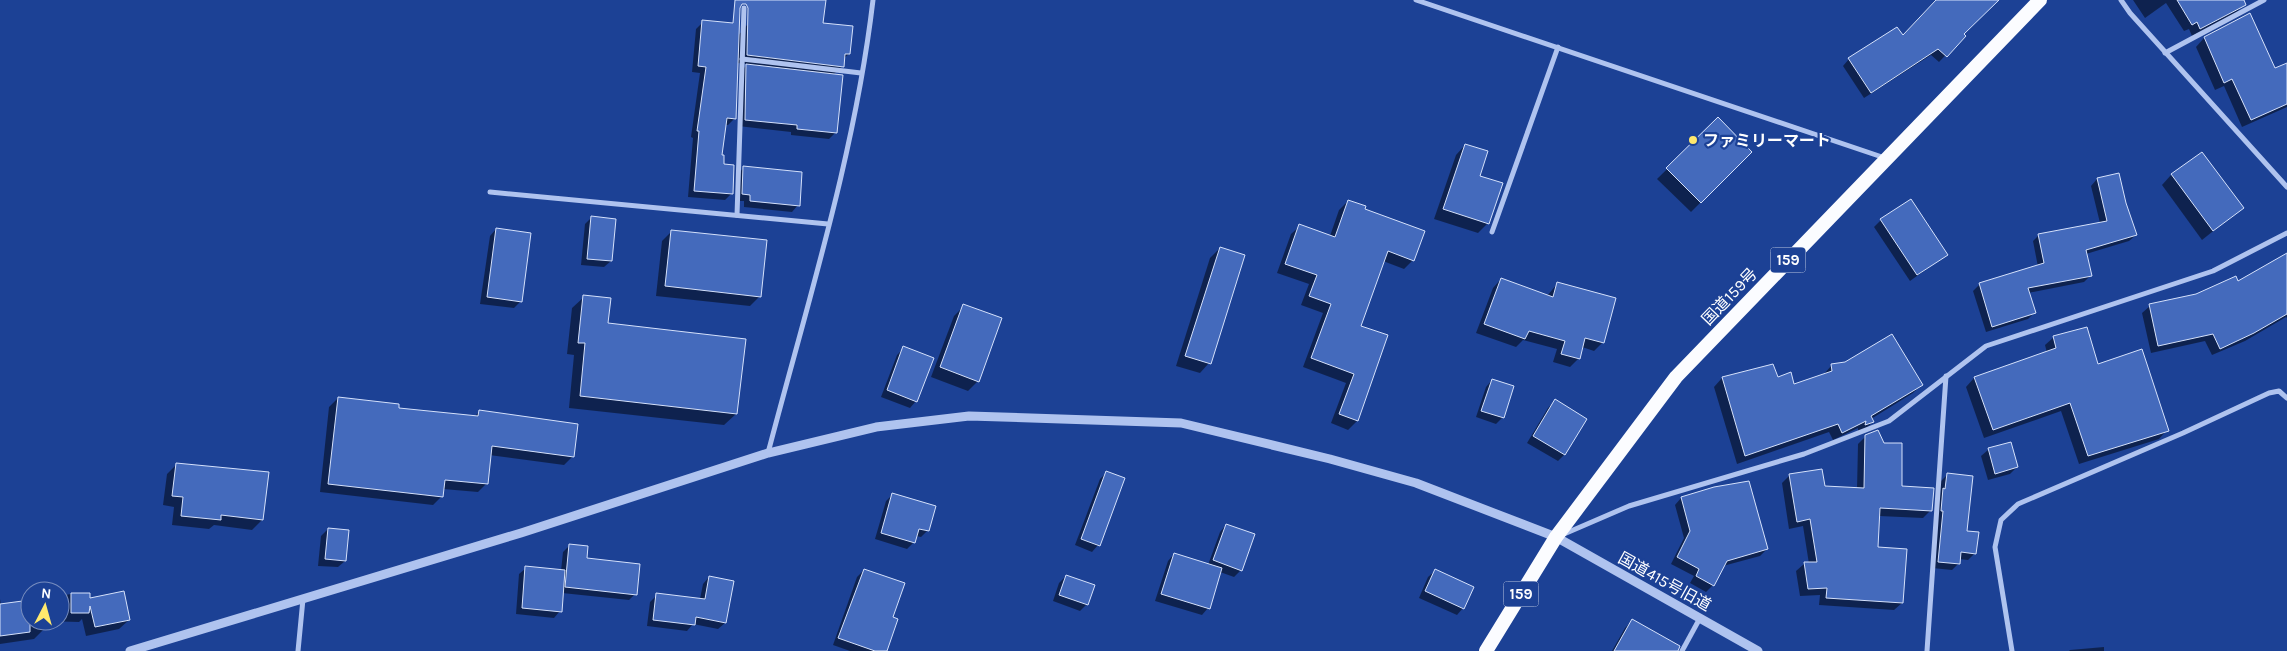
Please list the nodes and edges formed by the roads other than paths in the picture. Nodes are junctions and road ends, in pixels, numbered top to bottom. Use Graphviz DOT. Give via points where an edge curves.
graph roads {
  1 [pos="873,0"];
  2 [pos="1416,0"];
  3 [pos="2040,0"];
  4 [pos="2120,0"];
  5 [pos="2264,0"];
  6 [pos="744,8"];
  7 [pos="1558,47"];
  8 [pos="2165,53"];
  9 [pos="742,59"];
  10 [pos="861,73"];
  11 [pos="1885,158"];
  12 [pos="2287,187"];
  13 [pos="490,192"];
  14 [pos="737,215"];
  15 [pos="828,224"];
  16 [pos="1492,232"];
  17 [pos="2287,233"];
  18 [pos="1946,376"];
  19 [pos="2287,398"];
  20 [pos="768,453"];
  21 [pos="1556,537"];
  22 [pos="303,599"];
  23 [pos="1700,618"];
  24 [pos="130,651"];
  25 [pos="298,651"];
  26 [pos="1486,651"];
  27 [pos="1682,651"];
  28 [pos="1758,651"];
  29 [pos="1927,651"];
  30 [pos="2012,651"];
  1 -- 10 [label="street"];
  2 -- 7 [label="street"];
  3 -- 11 [label="highway, 国道159号 / 159"];
  4 -- 8 [label="street"];
  5 -- 8 [label="street"];
  6 -- 9 [label="street"];
  7 -- 11 [label="street"];
  7 -- 16 [label="street"];
  8 -- 12 [label="street"];
  9 -- 10 [label="street"];
  9 -- 14 [label="street"];
  10 -- 15 [label="street"];
  11 -- 21 [label="highway, 国道159号 / 159" via="1676,377"];
  13 -- 14 [label="street"];
  14 -- 15 [label="street"];
  15 -- 20 [label="street"];
  17 -- 18 [label="street" via="2214,271 1986,346"];
  18 -- 21 [label="street" via="1889,421 1804,454 1629,506"];
  18 -- 29 [label="street"];
  19 -- 30 [label="street" via="2279,391 2269,393 2018,504 2001,520 1995,547"];
  20 -- 21 [label="street, 国道415号旧道" via="876,427 968,416 1180,423 1416,483"];
  20 -- 22 [label="street, 国道415号旧道" via="521,534"];
  21 -- 23 [label="street, 国道415号旧道"];
  21 -- 26 [label="highway, 国道159号 / 159"];
  22 -- 24 [label="street, 国道415号旧道"];
  22 -- 25 [label="street"];
  23 -- 27 [label="street"];
  23 -- 28 [label="street, 国道415号旧道"];
}
